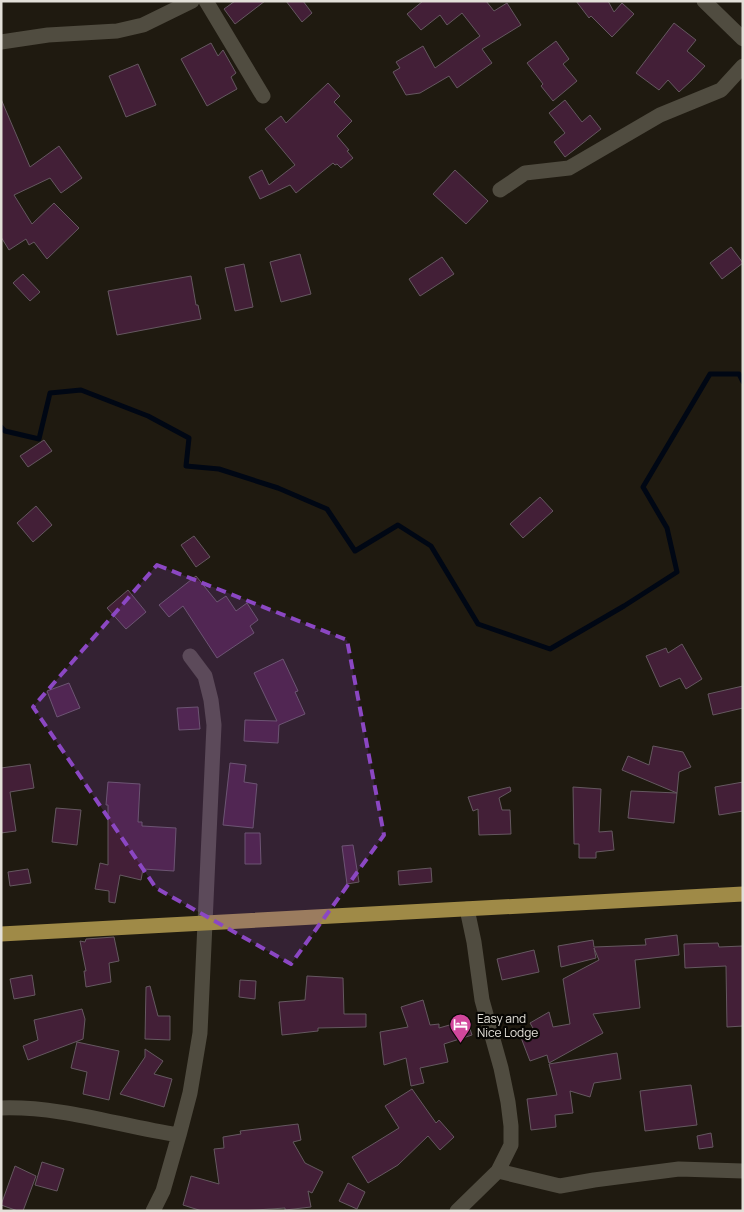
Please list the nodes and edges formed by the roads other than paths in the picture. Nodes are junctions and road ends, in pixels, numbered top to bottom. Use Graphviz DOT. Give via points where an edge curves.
graph roads {
  1 [pos="192,1"];
  2 [pos="206,1"];
  3 [pos="704,1"];
  4 [pos="743,39"];
  5 [pos="1,42"];
  6 [pos="743,66"];
  7 [pos="263,96"];
  8 [pos="500,190"];
  9 [pos="190,656"];
  10 [pos="743,894"];
  11 [pos="467,909"];
  12 [pos="204,923"];
  13 [pos="1,934"];
  14 [pos="1,1108"];
  15 [pos="180,1135"];
  16 [pos="498,1171"];
  17 [pos="743,1171"];
  18 [pos="153,1211"];
  19 [pos="457,1211"];
  1 -- 5 [label="street" via="143,25 117,31 48,35"];
  2 -- 7 [label="street"];
  3 -- 4 [label="street"];
  6 -- 8 [label="street" via="721,90 660,115 568,168 525,172"];
  9 -- 12 [label="street" via="204,676 214,725"];
  10 -- 11 [label="main road"];
  11 -- 12 [label="main road"];
  11 -- 16 [label="street" via="482,1000 501,1068 511,1126 511,1145"];
  12 -- 13 [label="main road"];
  12 -- 15 [label="street" via="200,1033"];
  14 -- 15 [label="street" via="53,1110"];
  15 -- 18 [label="street" via="163,1191"];
  16 -- 17 [label="street" via="560,1186 678,1169"];
  16 -- 19 [label="street"];
}
